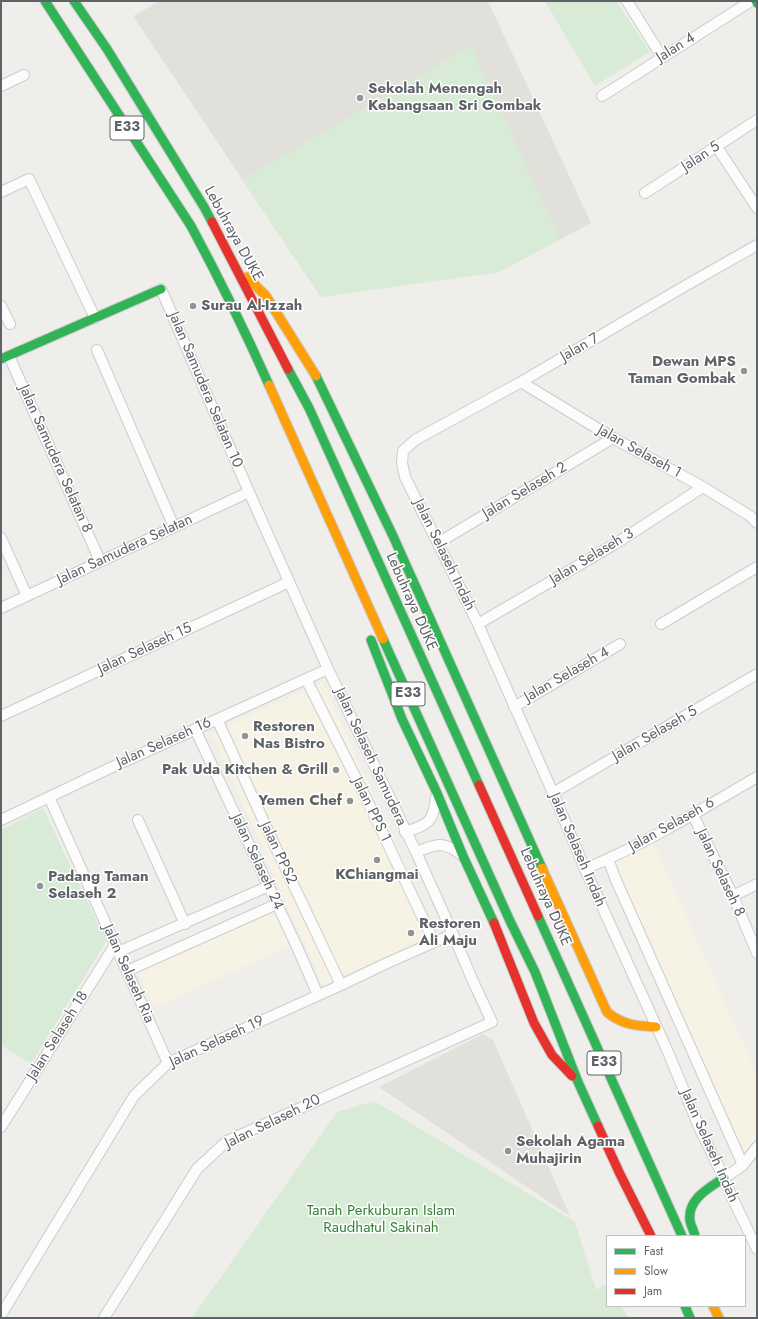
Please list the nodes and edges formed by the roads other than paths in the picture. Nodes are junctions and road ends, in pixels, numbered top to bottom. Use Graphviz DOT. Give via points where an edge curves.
graph roads {
  1 [pos="45,1"];
  2 [pos="74,1"];
  3 [pos="80,1"];
  4 [pos="627,1"];
  5 [pos="750,1"];
  6 [pos="96,33"];
  7 [pos="662,57"];
  8 [pos="24,75"];
  9 [pos="1,86"];
  10 [pos="602,96"];
  11 [pos="757,120"];
  12 [pos="717,147"];
  13 [pos="1,192"];
  14 [pos="645,193"];
  15 [pos="757,208"];
  16 [pos="757,245"];
  17 [pos="237,269"];
  18 [pos="161,289"];
  19 [pos="1,306"];
  20 [pos="95,318"];
  21 [pos="10,324"];
  22 [pos="97,350"];
  23 [pos="5,358"];
  24 [pos="521,382"];
  25 [pos="613,438"];
  26 [pos="404,451"];
  27 [pos="703,487"];
  28 [pos="249,492"];
  29 [pos="324,509"];
  30 [pos="757,523"];
  31 [pos="174,527"];
  32 [pos="1,538"];
  33 [pos="438,543"];
  34 [pos="100,561"];
  35 [pos="757,567"];
  36 [pos="289,582"];
  37 [pos="27,596"];
  38 [pos="1,608"];
  39 [pos="360,612"];
  40 [pos="478,624"];
  41 [pos="661,624"];
  42 [pos="369,633"];
  43 [pos="620,644"];
  44 [pos="328,669"];
  45 [pos="757,674"];
  46 [pos="306,679"];
  47 [pos="514,706"];
  48 [pos="1,716"];
  49 [pos="217,719"];
  50 [pos="196,729"];
  51 [pos="757,777"];
  52 [pos="437,793"];
  53 [pos="553,793"];
  54 [pos="49,797"];
  55 [pos="693,815"];
  56 [pos="1,820"];
  57 [pos="138,820"];
  58 [pos="405,832"];
  59 [pos="416,852"];
  60 [pos="463,856"];
  61 [pos="608,859"];
  62 [pos="585,869"];
  63 [pos="757,884"];
  64 [pos="269,886"];
  65 [pos="733,896"];
  66 [pos="277,904"];
  67 [pos="185,924"];
  68 [pos="454,934"];
  69 [pos="434,942"];
  70 [pos="117,948"];
  71 [pos="757,953"];
  72 [pos="127,971"];
  73 [pos="341,986"];
  74 [pos="318,995"];
  75 [pos="492,1022"];
  76 [pos="656,1027"];
  77 [pos="168,1063"];
  78 [pos="578,1082"];
  79 [pos="1,1127"];
  80 [pos="757,1147"];
  81 [pos="743,1165"];
  82 [pos="724,1178"];
  83 [pos="650,1235"];
  84 [pos="682,1235"];
  85 [pos="695,1235"];
  86 [pos="757,1249"];
  87 [pos="685,1307"];
  88 [pos="715,1307"];
  89 [pos="718,1307"];
  90 [pos="1,1315"];
  91 [pos="104,1318"];
  92 [pos="690,1318"];
  93 [pos="721,1318"];
  1 -- 29 [label="main road, E33" via="191,226 251,345"];
  2 -- 6 [label="main road, Lebuhraya DUKE / E33"];
  3 -- 6 [label="main road"];
  4 -- 7 [label="street"];
  5 -- 7 [label="street, Jalan 4"];
  6 -- 17 [label="main road, Lebuhraya DUKE / E33" via="204,208"];
  7 -- 10 [label="street, Jalan 4"];
  8 -- 9 [label="street"];
  11 -- 12 [label="street, Jalan 5"];
  12 -- 14 [label="street, Jalan 5"];
  12 -- 15 [label="street"];
  13 -- 20 [label="street" via="29,179"];
  16 -- 24 [label="street, Jalan 7"];
  17 -- 76 [label="main road" via="266,296 316,375 394,536 607,1012 623,1023"];
  17 -- 84 [label="main road, Lebuhraya DUKE / E33" via="309,408"];
  18 -- 20 [label="main road"];
  18 -- 28 [label="street, Jalan Samudera Selatan 10"];
  19 -- 21 [label="street"];
  20 -- 23 [label="main road"];
  22 -- 31 [label="street"];
  23 -- 34 [label="street, Jalan Samudera Selatan 8"];
  24 -- 25 [label="street, Jalan Selaseh 1"];
  24 -- 26 [label="street, Jalan 7" via="415,440"];
  25 -- 27 [label="street, Jalan Selaseh 1"];
  25 -- 33 [label="street, Jalan Selaseh 2"];
  26 -- 33 [label="street, Jalan Selaseh Indah" via="402,464 405,477"];
  27 -- 30 [label="street, Jalan Selaseh 1"];
  27 -- 40 [label="street, Jalan Selaseh 3" via="615,544"];
  28 -- 31 [label="street, Jalan Samudera Selatan"];
  28 -- 36 [label="street, Jalan Selaseh Samudera"];
  29 -- 39 [label="main road"];
  29 -- 78 [label="main road, E33" via="535,972"];
  31 -- 34 [label="street, Jalan Samudera Selatan"];
  32 -- 37 [label="street"];
  33 -- 40 [label="street, Jalan Selaseh Indah"];
  34 -- 37 [label="street, Jalan Samudera Selatan"];
  35 -- 41 [label="street"];
  36 -- 44 [label="street, Jalan Selaseh Samudera"];
  36 -- 48 [label="street, Jalan Selaseh 15"];
  37 -- 38 [label="street, Jalan Samudera Selatan"];
  40 -- 47 [label="street, Jalan Selaseh Indah"];
  42 -- 52 [label="main road" via="402,719"];
  43 -- 47 [label="street, Jalan Selaseh 4"];
  44 -- 46 [label="street, Jalan Selaseh 16"];
  44 -- 58 [label="street, Jalan Selaseh Samudera"];
  45 -- 53 [label="street, Jalan Selaseh 5"];
  46 -- 49 [label="street, Jalan Selaseh 16"];
  46 -- 69 [label="street, Jalan PPS 1"];
  47 -- 53 [label="street, Jalan Selaseh Indah"];
  49 -- 50 [label="street, Jalan Selaseh 16"];
  49 -- 73 [label="street, Jalan PPS2"];
  50 -- 54 [label="street, Jalan Selaseh 16"];
  50 -- 64 [label="street, Jalan Selaseh 24"];
  51 -- 55 [label="street, Jalan Selaseh 6"];
  52 -- 58 [label="street" via="431,819 424,825"];
  52 -- 60 [label="main road"];
  53 -- 62 [label="street, Jalan Selaseh Indah"];
  54 -- 56 [label="street, Jalan Selaseh 16"];
  54 -- 70 [label="street, Jalan Selaseh Ria"];
  55 -- 61 [label="street, Jalan Selaseh 6"];
  55 -- 65 [label="street, Jalan Selaseh 8"];
  57 -- 67 [label="street"];
  58 -- 59 [label="street, Jalan Selaseh Samudera"];
  59 -- 60 [label="street" via="441,844"];
  59 -- 68 [label="street, Jalan Selaseh Samudera"];
  60 -- 78 [label="main road" via="494,923 534,1023 552,1055"];
  61 -- 62 [label="street, Jalan Selaseh 6"];
  61 -- 81 [label="street, Jalan Selaseh Indah"];
  62 -- 76 [label="street, Jalan Selaseh Indah"];
  63 -- 65 [label="street"];
  64 -- 66 [label="street, Jalan Selaseh 24"];
  64 -- 67 [label="street"];
  65 -- 71 [label="street, Jalan Selaseh 8"];
  66 -- 72 [label="street"];
  66 -- 74 [label="street, Jalan Selaseh 24"];
  67 -- 70 [label="street"];
  68 -- 69 [label="street, Jalan Selaseh 19"];
  68 -- 75 [label="street, Jalan Selaseh Samudera"];
  69 -- 73 [label="street, Jalan Selaseh 19"];
  70 -- 72 [label="street, Jalan Selaseh Ria"];
  70 -- 79 [label="street, Jalan Selaseh 18"];
  72 -- 77 [label="street, Jalan Selaseh Ria"];
  73 -- 74 [label="street, Jalan Selaseh 19"];
  74 -- 77 [label="street, Jalan Selaseh 19"];
  75 -- 91 [label="street, Jalan Selaseh 20" via="227,1141 197,1169"];
  76 -- 82 [label="street, Jalan Selaseh Indah"];
  77 -- 90 [label="street, Jalan Selaseh 19" via="134,1096"];
  78 -- 83 [label="main road, E33"];
  80 -- 81 [label="street"];
  81 -- 82 [label="street"];
  82 -- 85 [label="main road" via="698,1195 691,1206 690,1219"];
  82 -- 86 [label="street, Jalan Selaseh Indah"];
  87 -- 92 [label="main road"];
  88 -- 93 [label="main road"];
  89 -- 93 [label="main road"];
}
